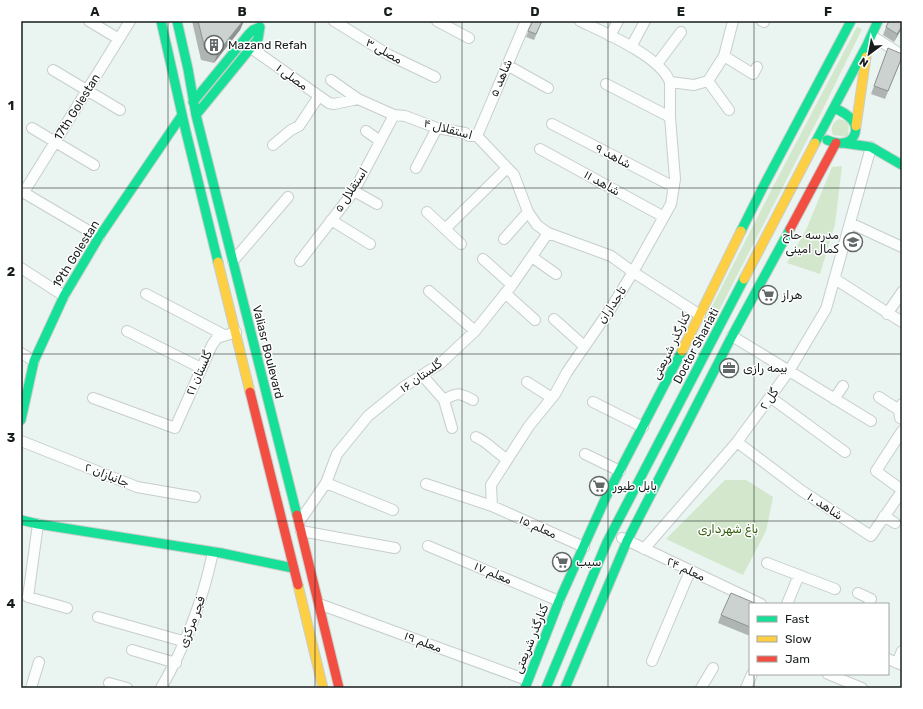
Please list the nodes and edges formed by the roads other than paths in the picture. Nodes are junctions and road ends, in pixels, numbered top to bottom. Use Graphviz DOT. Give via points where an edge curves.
graph roads {
  1 [pos="89,21"];
  2 [pos="130,21"];
  3 [pos="161,21"];
  4 [pos="176,21"];
  5 [pos="334,21"];
  6 [pos="437,21"];
  7 [pos="526,21"];
  8 [pos="582,21"];
  9 [pos="618,21"];
  10 [pos="645,21"];
  11 [pos="733,21"];
  12 [pos="851,21"];
  13 [pos="878,21"];
  14 [pos="263,24"];
  15 [pos="681,32"];
  16 [pos="610,36"];
  17 [pos="872,36"];
  18 [pos="469,38"];
  19 [pos="119,39"];
  20 [pos="868,45"];
  21 [pos="631,47"];
  22 [pos="251,48"];
  23 [pos="902,55"];
  24 [pos="724,56"];
  25 [pos="657,64"];
  26 [pos="507,65"];
  27 [pos="757,67"];
  28 [pos="53,70"];
  29 [pos="435,77"];
  30 [pos="332,80"];
  31 [pos="708,81"];
  32 [pos="670,82"];
  33 [pos="606,84"];
  34 [pos="548,88"];
  35 [pos="87,91"];
  36 [pos="319,96"];
  37 [pos="358,99"];
  38 [pos="179,102"];
  39 [pos="193,102"];
  40 [pos="834,108"];
  41 [pos="120,110"];
  42 [pos="729,110"];
  43 [pos="394,114"];
  44 [pos="182,115"];
  45 [pos="196,115"];
  46 [pos="670,117"];
  47 [pos="552,124"];
  48 [pos="856,126"];
  49 [pos="32,128"];
  50 [pos="437,128"];
  51 [pos="366,132"];
  52 [pos="477,136"];
  53 [pos="818,136"];
  54 [pos="380,141"];
  55 [pos="56,142"];
  56 [pos="840,143"];
  57 [pos="273,145"];
  58 [pos="871,147"];
  59 [pos="540,149"];
  60 [pos="94,165"];
  61 [pos="902,165"];
  62 [pos="416,168"];
  63 [pos="507,168"];
  64 [pos="674,187"];
  65 [pos="22,191"];
  66 [pos="354,191"];
  67 [pos="288,197"];
  68 [pos="377,204"];
  69 [pos="427,212"];
  70 [pos="528,212"];
  71 [pos="664,217"];
  72 [pos="331,220"];
  73 [pos="850,223"];
  74 [pos="446,229"];
  75 [pos="548,233"];
  76 [pos="99,237"];
  77 [pos="504,240"];
  78 [pos="370,244"];
  79 [pos="461,244"];
  80 [pos="902,246"];
  81 [pos="532,257"];
  82 [pos="483,259"];
  83 [pos="233,261"];
  84 [pos="300,261"];
  85 [pos="21,268"];
  86 [pos="633,272"];
  87 [pos="556,274"];
  88 [pos="835,279"];
  89 [pos="512,285"];
  90 [pos="429,290"];
  91 [pos="902,292"];
  92 [pos="505,293"];
  93 [pos="146,294"];
  94 [pos="64,296"];
  95 [pos="887,314"];
  96 [pos="554,319"];
  97 [pos="535,320"];
  98 [pos="709,322"];
  99 [pos="902,322"];
  100 [pos="127,331"];
  101 [pos="475,331"];
  102 [pos="236,332"];
  103 [pos="224,335"];
  104 [pos="732,336"];
  105 [pos="584,346"];
  106 [pos="21,353"];
  107 [pos="34,361"];
  108 [pos="201,368"];
  109 [pos="789,371"];
  110 [pos="422,375"];
  111 [pos="527,382"];
  112 [pos="843,386"];
  113 [pos="770,397"];
  114 [pos="879,397"];
  115 [pos="94,398"];
  116 [pos="552,398"];
  117 [pos="834,399"];
  118 [pos="444,400"];
  119 [pos="473,400"];
  120 [pos="593,402"];
  121 [pos="901,413"];
  122 [pos="21,420"];
  123 [pos="871,421"];
  124 [pos="452,428"];
  125 [pos="643,428"];
  126 [pos="902,431"];
  127 [pos="476,437"];
  128 [pos="21,441"];
  129 [pos="737,442"];
  130 [pos="845,452"];
  131 [pos="585,454"];
  132 [pos="507,459"];
  133 [pos="620,471"];
  134 [pos="326,483"];
  135 [pos="426,484"];
  136 [pos="902,491"];
  137 [pos="195,497"];
  138 [pos="492,506"];
  139 [pos="393,510"];
  140 [pos="884,516"];
  141 [pos="21,520"];
  142 [pos="895,523"];
  143 [pos="38,524"];
  144 [pos="300,527"];
  145 [pos="612,533"];
  146 [pos="627,541"];
  147 [pos="428,546"];
  148 [pos="584,547"];
  149 [pos="395,548"];
  150 [pos="644,549"];
  151 [pos="213,552"];
  152 [pos="768,563"];
  153 [pos="293,568"];
  154 [pos="690,571"];
  155 [pos="799,575"];
  156 [pos="835,589"];
  157 [pos="858,593"];
  158 [pos="559,601"];
  159 [pos="759,603"];
  160 [pos="787,603"];
  161 [pos="869,603"];
  162 [pos="319,604"];
  163 [pos="67,608"];
  164 [pos="98,617"];
  165 [pos="186,642"];
  166 [pos="132,650"];
  167 [pos="902,651"];
  168 [pos="652,661"];
  169 [pos="40,662"];
  170 [pos="176,662"];
  171 [pos="896,662"];
  172 [pos="713,668"];
  173 [pos="752,675"];
  174 [pos="830,675"];
  175 [pos="109,683"];
  176 [pos="526,684"];
  177 [pos="32,688"];
  178 [pos="127,688"];
  179 [pos="161,688"];
  180 [pos="323,688"];
  181 [pos="340,688"];
  182 [pos="546,688"];
  183 [pos="565,688"];
  184 [pos="701,688"];
  185 [pos="746,688"];
  186 [pos="862,688"];
  1 -- 19 [label="street"];
  2 -- 19 [label="street, 17th Golestan"];
  3 -- 38 [label="main road"];
  4 -- 39 [label="main road, Valiasr Boulevard"];
  5 -- 29 [label="street, مصلی ۳" via="389,55"];
  6 -- 18 [label="street"];
  7 -- 26 [label="street, شاهد ۵"];
  8 -- 16 [label="street"];
  9 -- 16 [label="street"];
  10 -- 21 [label="street"];
  11 -- 24 [label="street"];
  12 -- 98 [label="main road, کنارگذر شریعتی" via="763,187"];
  13 -- 17 [label="main road, Doctor Shariati"];
  14 -- 22 [label="main road"];
  14 -- 39 [label="main road, 19th Golestan" via="248,35"];
  15 -- 25 [label="street"];
  16 -- 21 [label="street"];
  17 -- 20 [label="main road, Doctor Shariati"];
  17 -- 23 [label="street"];
  19 -- 35 [label="street, 17th Golestan"];
  20 -- 40 [label="main road, Doctor Shariati"];
  20 -- 48 [label="main road"];
  21 -- 25 [label="street"];
  22 -- 36 [label="street, مصلی ۱"];
  22 -- 45 [label="main road"];
  24 -- 27 [label="street" via="753,74"];
  24 -- 31 [label="street"];
  25 -- 32 [label="street"];
  26 -- 34 [label="street"];
  26 -- 52 [label="street, شاهد ۵"];
  28 -- 35 [label="street"];
  30 -- 37 [label="street, استقلال ۴"];
  31 -- 32 [label="street" via="694,85"];
  31 -- 42 [label="street"];
  32 -- 46 [label="street, تاجداران"];
  33 -- 46 [label="street"];
  35 -- 41 [label="street"];
  35 -- 55 [label="street, 17th Golestan"];
  36 -- 37 [label="street, مصلی ۱" via="334,104"];
  36 -- 57 [label="street" via="299,126"];
  37 -- 43 [label="street, استقلال ۴"];
  38 -- 39 [label="main road"];
  38 -- 44 [label="main road"];
  39 -- 44 [label="main road, 19th Golestan"];
  39 -- 45 [label="main road, Valiasr Boulevard"];
  40 -- 48 [label="main road" via="847,115"];
  40 -- 53 [label="main road, Doctor Shariati"];
  43 -- 50 [label="street, استقلال ۴"];
  43 -- 54 [label="street, استقلال ۵"];
  44 -- 45 [label="main road"];
  44 -- 76 [label="main road, 19th Golestan"];
  44 -- 102 [label="main road"];
  45 -- 83 [label="main road, Valiasr Boulevard"];
  46 -- 64 [label="street, تاجداران"];
  47 -- 64 [label="street, شاهد ۹"];
  48 -- 56 [label="main road" via="852,139"];
  48 -- 58 [label="main road"];
  49 -- 55 [label="street"];
  50 -- 52 [label="street, استقلال ۴"];
  50 -- 62 [label="street"];
  51 -- 54 [label="street"];
  52 -- 63 [label="street, استقلال ۴"];
  53 -- 56 [label="main road"];
  53 -- 98 [label="main road, Doctor Shariati"];
  54 -- 66 [label="street, استقلال ۵"];
  55 -- 60 [label="street"];
  55 -- 65 [label="street, 17th Golestan"];
  56 -- 58 [label="main road"];
  56 -- 104 [label="main road"];
  58 -- 61 [label="main road"];
  58 -- 73 [label="street, گل ۲"];
  59 -- 71 [label="street, شاهد ۱۱"];
  63 -- 70 [label="street, استقلال ۴" via="514,175"];
  63 -- 74 [label="street"];
  64 -- 71 [label="street, تاجداران" via="671,204"];
  65 -- 76 [label="street"];
  66 -- 68 [label="street"];
  66 -- 72 [label="street, استقلال ۵"];
  67 -- 83 [label="street"];
  69 -- 74 [label="street"];
  70 -- 75 [label="street, استقلال ۴"];
  70 -- 77 [label="street"];
  71 -- 86 [label="street, تاجداران"];
  72 -- 78 [label="street"];
  72 -- 84 [label="street, استقلال ۵"];
  73 -- 80 [label="street"];
  73 -- 88 [label="street, گل ۲"];
  74 -- 79 [label="street"];
  75 -- 81 [label="street, گلستان ۱۶"];
  75 -- 86 [label="street" via="611,256"];
  76 -- 94 [label="main road, 19th Golestan"];
  81 -- 87 [label="street"];
  81 -- 89 [label="street, گلستان ۱۶"];
  82 -- 89 [label="street"];
  83 -- 144 [label="main road, Valiasr Boulevard"];
  85 -- 94 [label="street"];
  86 -- 98 [label="street"];
  86 -- 105 [label="street, تاجداران"];
  88 -- 95 [label="street"];
  88 -- 109 [label="street, گل ۲" via="826,309"];
  89 -- 92 [label="street, گلستان ۱۶"];
  90 -- 101 [label="street"];
  91 -- 95 [label="street"];
  92 -- 97 [label="street"];
  92 -- 101 [label="street, گلستان ۱۶"];
  93 -- 103 [label="street"];
  94 -- 107 [label="main road, 19th Golestan"];
  95 -- 99 [label="street"];
  96 -- 105 [label="street"];
  98 -- 125 [label="main road, کنارگذر شریعتی"];
  98 -- 145 [label="main road, Doctor Shariati"];
  100 -- 108 [label="street"];
  101 -- 110 [label="street, گلستان ۱۶" via="441,363"];
  102 -- 103 [label="street"];
  102 -- 153 [label="main road"];
  103 -- 108 [label="street, گلستان ۲۱" via="217,338"];
  104 -- 109 [label="street"];
  104 -- 146 [label="main road"];
  105 -- 116 [label="street, تاجداران"];
  106 -- 107 [label="street"];
  107 -- 122 [label="main road, 19th Golestan"];
  108 -- 115 [label="street, گلستان ۲۱" via="175,428"];
  109 -- 113 [label="street, گل ۲"];
  109 -- 117 [label="street"];
  110 -- 118 [label="street"];
  110 -- 134 [label="street, گلستان ۱۶" via="368,416 337,454"];
  111 -- 116 [label="street"];
  112 -- 117 [label="street"];
  113 -- 129 [label="street, گل ۲"];
  113 -- 130 [label="street"];
  114 -- 121 [label="street"];
  116 -- 132 [label="street, تاجداران"];
  117 -- 123 [label="street"];
  118 -- 119 [label="street" via="454,394 461,394"];
  118 -- 124 [label="street"];
  120 -- 125 [label="street"];
  125 -- 133 [label="main road, کنارگذر شریعتی"];
  126 -- 136 [label="street, شاهد ۱۰" via="876,471"];
  127 -- 132 [label="street"];
  128 -- 137 [label="street, جانبازان ۲" via="137,487"];
  129 -- 140 [label="street, شاهد ۱۰" via="802,491 871,536"];
  129 -- 150 [label="street, گل ۲"];
  131 -- 133 [label="street"];
  132 -- 138 [label="street, تاجداران" via="491,485"];
  133 -- 148 [label="main road, کنارگذر شریعتی"];
  134 -- 139 [label="street"];
  134 -- 144 [label="street, گلستان ۱۶"];
  135 -- 138 [label="street, معلم ۱۵"];
  136 -- 140 [label="street, شاهد ۱۰"];
  138 -- 148 [label="street, معلم ۱۵"];
  140 -- 142 [label="street"];
  141 -- 143 [label="main road"];
  143 -- 151 [label="main road"];
  143 -- 163 [label="street" via="28,597"];
  144 -- 149 [label="street"];
  144 -- 162 [label="main road, Valiasr Boulevard"];
  145 -- 146 [label="street, معلم ۲۴"];
  145 -- 182 [label="main road, Doctor Shariati" via="600,556"];
  146 -- 150 [label="street, معلم ۲۴"];
  146 -- 183 [label="main road"];
  147 -- 158 [label="street, معلم ۱۷"];
  148 -- 158 [label="main road, کنارگذر شریعتی"];
  150 -- 154 [label="street, معلم ۲۴"];
  151 -- 153 [label="main road"];
  151 -- 165 [label="street, فجر مرکزی" via="204,590"];
  152 -- 155 [label="street"];
  153 -- 180 [label="main road"];
  154 -- 159 [label="street, معلم ۲۴"];
  154 -- 168 [label="street"];
  155 -- 156 [label="street"];
  155 -- 160 [label="street"];
  157 -- 161 [label="street" via="871,599"];
  158 -- 176 [label="main road, کنارگذر شریعتی"];
  162 -- 176 [label="street, معلم ۱۹"];
  162 -- 181 [label="main road, Valiasr Boulevard"];
  164 -- 165 [label="street"];
  165 -- 170 [label="street, فجر مرکزی"];
  166 -- 170 [label="street"];
  167 -- 171 [label="street"];
  169 -- 177 [label="street"];
  170 -- 179 [label="street, فجر مرکزی"];
  172 -- 184 [label="street"];
  173 -- 185 [label="street"];
  174 -- 186 [label="street"];
  175 -- 178 [label="street"];
}
